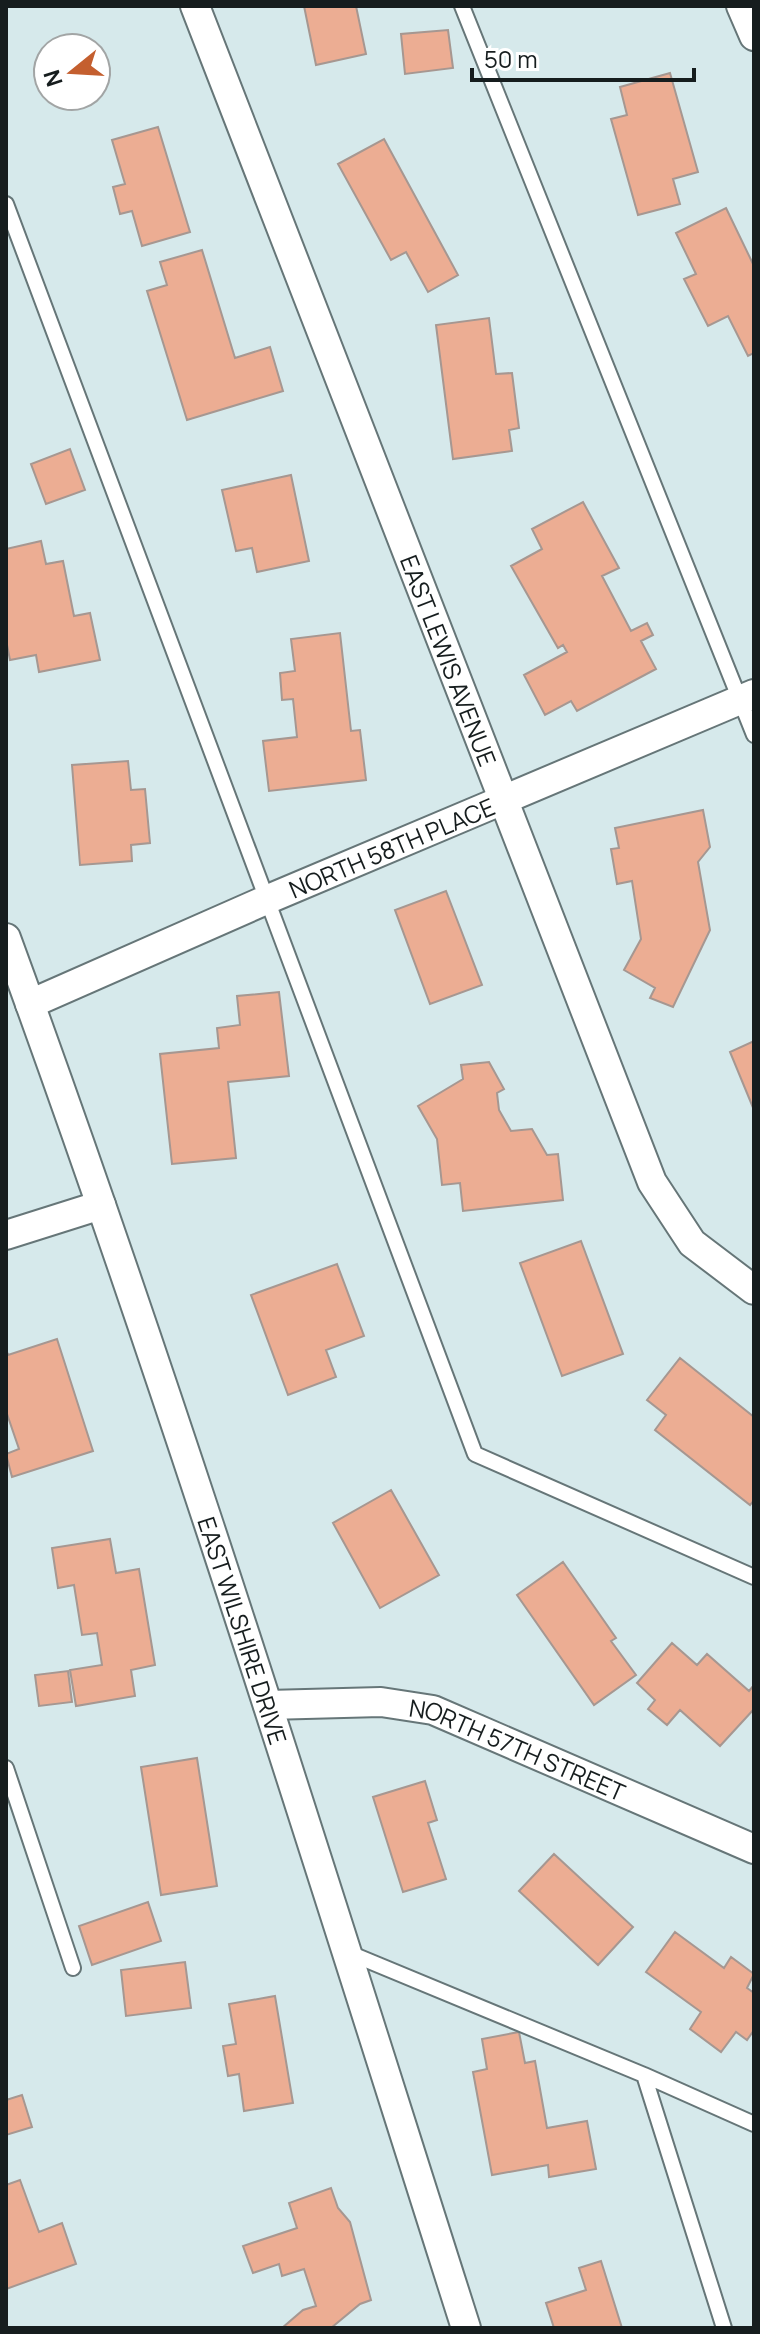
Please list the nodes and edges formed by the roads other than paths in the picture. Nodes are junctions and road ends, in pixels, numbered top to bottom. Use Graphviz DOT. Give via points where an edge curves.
graph roads {
  1 [pos="195,6"];
  2 [pos="462,6"];
  3 [pos="741,6"];
  4 [pos="754,36"];
  5 [pos="6,204"];
  6 [pos="747,697"];
  7 [pos="754,735"];
  8 [pos="503,801"];
  9 [pos="266,900"];
  10 [pos="6,938"];
  11 [pos="30,1004"];
  12 [pos="101,1205"];
  13 [pos="6,1235"];
  14 [pos="751,1288"];
  15 [pos="754,1577"];
  16 [pos="268,1705"];
  17 [pos="6,1768"];
  18 [pos="754,1849"];
  19 [pos="346,1951"];
  20 [pos="73,1968"];
  21 [pos="644,2075"];
  22 [pos="754,2124"];
  23 [pos="466,2328"];
  24 [pos="724,2328"];
  1 -- 8 [label="street, EAST LEWIS AVENUE"];
  2 -- 6 [label="lane"];
  3 -- 4 [label="street"];
  5 -- 9 [label="lane"];
  6 -- 7 [label="lane"];
  6 -- 8 [label="street, NORTH 58TH PLACE"];
  8 -- 9 [label="street, NORTH 58TH PLACE"];
  8 -- 14 [label="street, EAST LEWIS AVENUE" via="652,1182 692,1243"];
  9 -- 11 [label="street, NORTH 58TH PLACE"];
  9 -- 15 [label="lane" via="475,1454"];
  10 -- 11 [label="street, EAST WILSHIRE DRIVE"];
  11 -- 12 [label="street, EAST WILSHIRE DRIVE"];
  12 -- 13 [label="street"];
  12 -- 16 [label="street, EAST WILSHIRE DRIVE"];
  16 -- 18 [label="street, NORTH 57TH STREET" via="381,1702 433,1710"];
  16 -- 19 [label="street, EAST WILSHIRE DRIVE"];
  17 -- 20 [label="lane"];
  19 -- 21 [label="lane"];
  19 -- 23 [label="street, EAST WILSHIRE DRIVE"];
  21 -- 22 [label="lane"];
  21 -- 24 [label="lane"];
}
